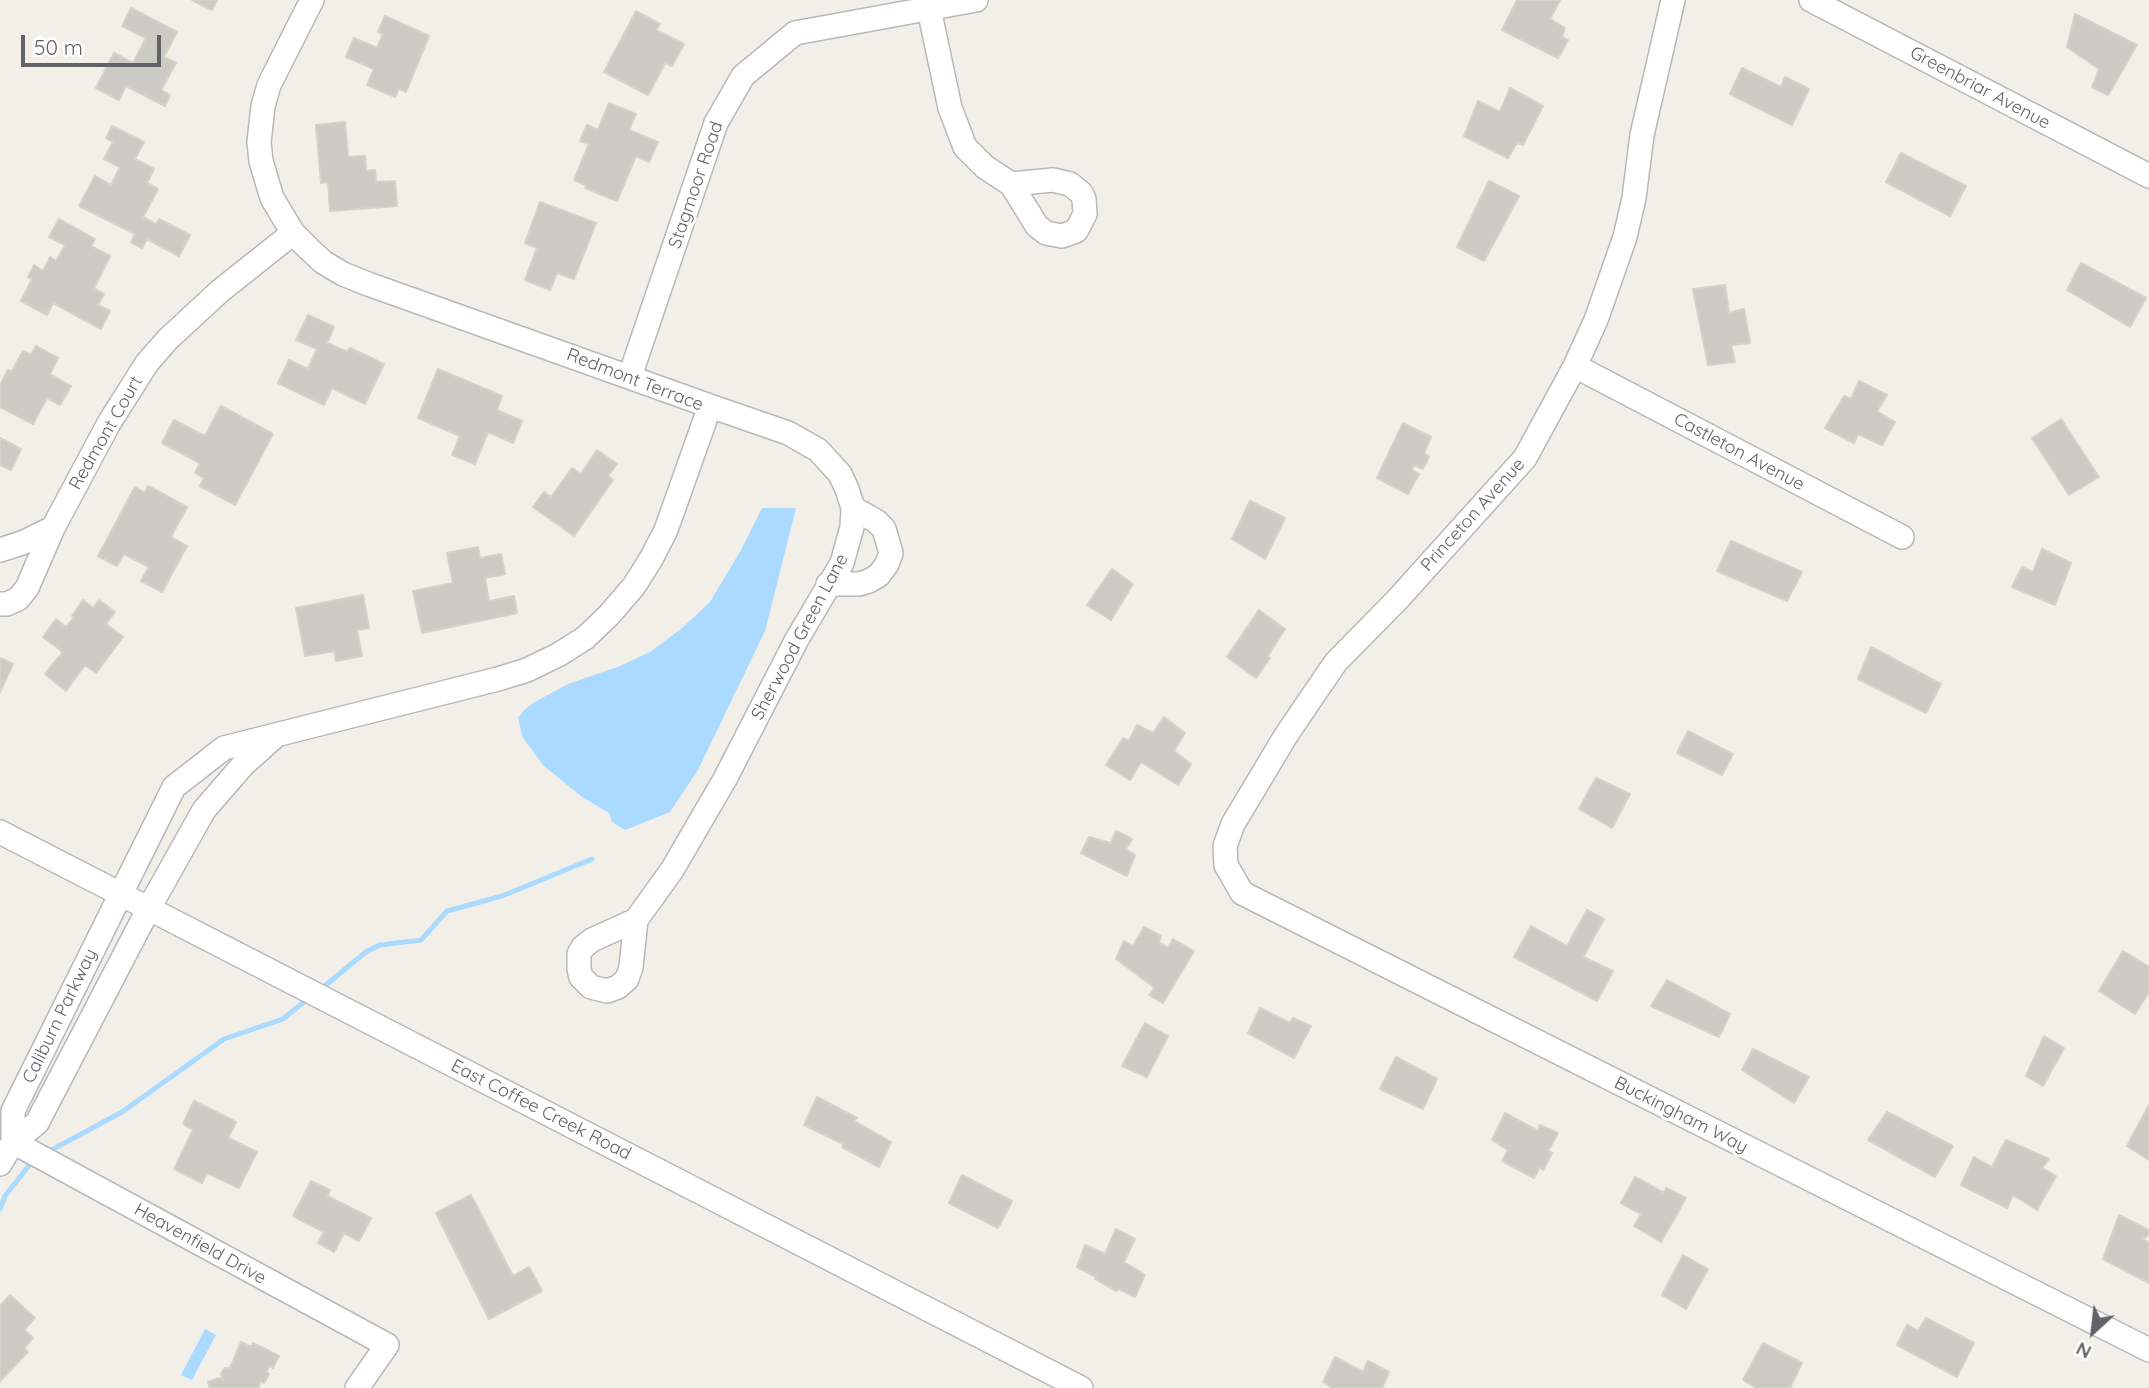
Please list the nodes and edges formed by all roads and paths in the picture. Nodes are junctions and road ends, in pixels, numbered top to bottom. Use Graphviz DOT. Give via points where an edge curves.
graph roads {
  1 [pos="312,0"];
  2 [pos="976,0"];
  3 [pos="1673,0"];
  4 [pos="1811,0"];
  5 [pos="929,9"];
  6 [pos="2149,176"];
  7 [pos="1011,184"];
  8 [pos="293,233"];
  9 [pos="1576,366"];
  10 [pos="630,376"];
  11 [pos="710,406"];
  12 [pos="853,508"];
  13 [pos="54,528"];
  14 [pos="1902,537"];
  15 [pos="0,550"];
  16 [pos="828,584"];
  17 [pos="0,604"];
  18 [pos="277,734"];
  19 [pos="174,787"];
  20 [pos="204,810"];
  21 [pos="0,832"];
  22 [pos="1226,865"];
  23 [pos="121,894"];
  24 [pos="149,908"];
  25 [pos="636,920"];
  26 [pos="74,988"];
  27 [pos="100,1002"];
  28 [pos="37,1063"];
  29 [pos="61,1076"];
  30 [pos="13,1142"];
  31 [pos="0,1164"];
  32 [pos="2149,1350"];
  33 [pos="357,1388"];
  34 [pos="1082,1388"];
  1 -- 8 [label="street, Redmont Terrace" via="270,85 260,126 266,181"];
  2 -- 5 [label="street, Stagmoor Road"];
  3 -- 9 [label="street, Princeton Avenue" via="1642,135 1625,237"];
  4 -- 6 [label="street, Greenbriar Avenue"];
  5 -- 7 [label="street" via="950,108 965,148"];
  5 -- 10 [label="street, Stagmoor Road" via="795,33 743,76 716,123"];
  8 -- 10 [label="street, Redmont Terrace" via="343,274"];
  8 -- 13 [label="street, Redmont Court" via="220,290 147,363 109,422"];
  9 -- 14 [label="street, Castleton Avenue"];
  9 -- 22 [label="street, Princeton Avenue" via="1525,458 1336,662 1233,824 1225,846"];
  10 -- 11 [label="street, Redmont Terrace"];
  11 -- 12 [label="street, Sherwood Green Lane" via="788,433 818,450 840,474"];
  11 -- 18 [label="street, Redmont Terrace" via="666,530 651,559 634,586 585,638 527,670"];
  12 -- 16 [label="street, Sherwood Green Lane" via="848,545"];
  12 -- 16 [label="street" via="884,529 891,553 879,575 869,581"];
  13 -- 15 [label="street"];
  13 -- 17 [label="street, Redmont Court" via="23,593 13,602"];
  16 -- 25 [label="street, Sherwood Green Lane" via="725,779 672,870"];
  18 -- 19 [label="street, Redmont Terrace" via="224,748"];
  18 -- 20 [label="street, Redmont Terrace"];
  19 -- 20 [label="street"];
  19 -- 23 [label="street, Redmont Terrace"];
  20 -- 24 [label="street, Redmont Terrace"];
  21 -- 23 [label="street, East Coffee Creek Road"];
  22 -- 32 [label="street, Buckingham Way" via="1242,893"];
  23 -- 24 [label="street, East Coffee Creek Road"];
  23 -- 26 [label="street, Caliburn Parkway"];
  24 -- 27 [label="street, Caliburn Parkway"];
  24 -- 34 [label="street, East Coffee Creek Road"];
  26 -- 27 [label="street"];
  26 -- 28 [label="street, Caliburn Parkway"];
  27 -- 29 [label="street, Caliburn Parkway"];
  28 -- 29 [label="street"];
  28 -- 30 [label="street, Caliburn Parkway" via="13,1111"];
  29 -- 30 [label="street, Caliburn Parkway" via="37,1123"];
  30 -- 31 [label="street, Caliburn Parkway"];
  30 -- 33 [label="street, Heavenfield Drive" via="387,1345"];
}
